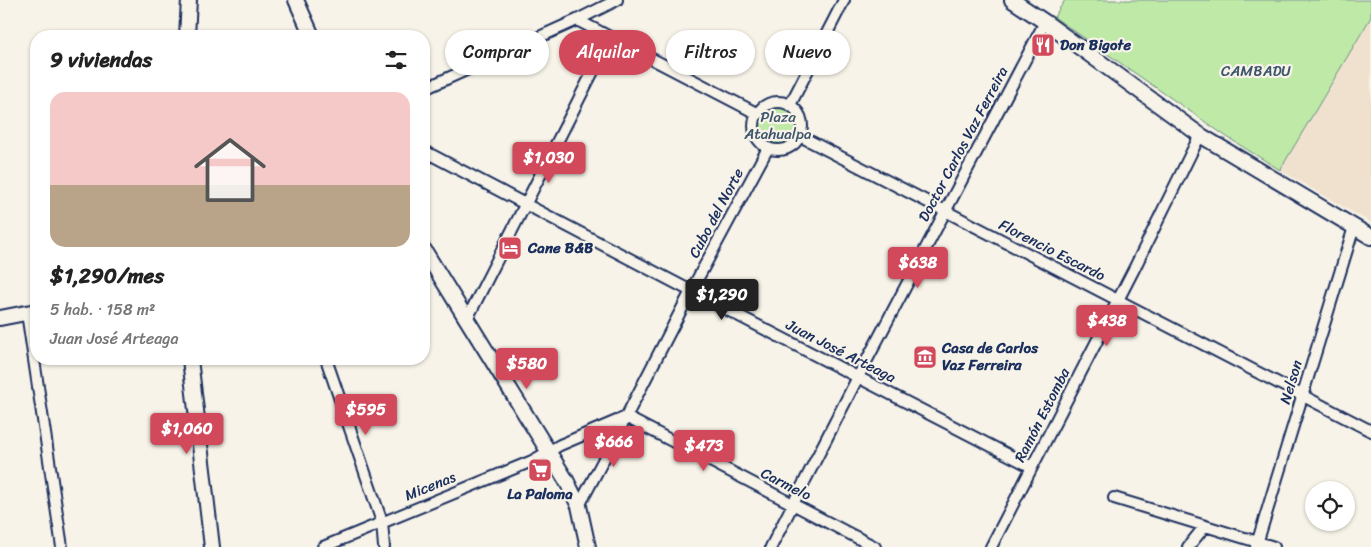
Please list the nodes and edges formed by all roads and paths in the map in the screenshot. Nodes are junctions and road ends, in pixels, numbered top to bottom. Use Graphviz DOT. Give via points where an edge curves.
graph roads {
  1 [pos="189,0"];
  2 [pos="296,0"];
  3 [pos="617,0"];
  4 [pos="844,0"];
  5 [pos="1012,0"];
  6 [pos="577,20"];
  7 [pos="1044,22"];
  8 [pos="188,30"];
  9 [pos="309,30"];
  10 [pos="595,30"];
  11 [pos="656,62"];
  12 [pos="591,75"];
  13 [pos="430,86"];
  14 [pos="790,105"];
  15 [pos="758,114"];
  16 [pos="1200,135"];
  17 [pos="800,136"];
  18 [pos="768,148"];
  19 [pos="430,154"];
  20 [pos="524,204"];
  21 [pos="944,211"];
  22 [pos="1354,227"];
  23 [pos="1371,237"];
  24 [pos="430,260"];
  25 [pos="691,291"];
  26 [pos="1118,300"];
  27 [pos="30,312"];
  28 [pos="0,318"];
  29 [pos="467,320"];
  30 [pos="39,365"];
  31 [pos="191,365"];
  32 [pos="328,365"];
  33 [pos="858,377"];
  34 [pos="1302,395"];
  35 [pos="626,417"];
  36 [pos="1371,431"];
  37 [pos="548,452"];
  38 [pos="1032,467"];
  39 [pos="1114,498"];
  40 [pos="793,505"];
  41 [pos="579,506"];
  42 [pos="382,522"];
  43 [pos="1205,526"];
  44 [pos="1257,544"];
  45 [pos="62,547"];
  46 [pos="212,547"];
  47 [pos="322,547"];
  48 [pos="384,547"];
  49 [pos="588,547"];
  50 [pos="771,547"];
  51 [pos="875,547"];
  52 [pos="991,547"];
  53 [pos="1188,547"];
  54 [pos="1274,547"];
  1 -- 8 [label="main road"];
  2 -- 9 [label="main road"];
  3 -- 6 [label="street"];
  4 -- 14 [label="street"];
  5 -- 7 [label="main road"];
  6 -- 10 [label="street"];
  6 -- 13 [label="street"];
  7 -- 16 [label="main road"];
  7 -- 21 [label="street, Doctor Carlos Vaz Ferreira"];
  11 -- 15 [label="street"];
  12 -- 20 [label="street"];
  14 -- 15 [label="street" via="770,104"];
  14 -- 17 [label="street" via="801,118"];
  15 -- 18 [label="street" via="755,131"];
  16 -- 22 [label="main road"];
  16 -- 26 [label="street, Ramón Estomba"];
  17 -- 18 [label="street" via="785,149"];
  17 -- 21 [label="street, Florencio Escardo"];
  18 -- 25 [label="street, Cubo del Norte"];
  19 -- 20 [label="street, Juan José Arteaga"];
  20 -- 25 [label="street, Juan José Arteaga"];
  20 -- 29 [label="street"];
  21 -- 26 [label="street, Florencio Escardo"];
  21 -- 33 [label="street, Doctor Carlos Vaz Ferreira"];
  22 -- 23 [label="main road"];
  22 -- 34 [label="street, Nelson"];
  24 -- 29 [label="main road"];
  25 -- 33 [label="street, Juan José Arteaga"];
  25 -- 35 [label="street, Cubo del Norte"];
  26 -- 34 [label="street, Florencio Escardo"];
  26 -- 38 [label="street, Ramón Estomba"];
  27 -- 28 [label="main road"];
  29 -- 37 [label="main road"];
  30 -- 45 [label="street"];
  31 -- 46 [label="main road"];
  32 -- 42 [label="street"];
  33 -- 38 [label="street, Juan José Arteaga"];
  33 -- 40 [label="street, Doctor Carlos Vaz Ferreira"];
  34 -- 36 [label="street, Florencio Escardo"];
  34 -- 44 [label="street, Nelson"];
  35 -- 37 [label="street"];
  35 -- 40 [label="street, Carmelo"];
  35 -- 41 [label="street, Cubo del Norte"];
  37 -- 41 [label="main road"];
  37 -- 42 [label="street, Micenas"];
  38 -- 52 [label="street, Ramón Estomba"];
  39 -- 43 [label="street"];
  40 -- 50 [label="street, Doctor Carlos Vaz Ferreira"];
  40 -- 51 [label="street, Carmelo"];
  41 -- 49 [label="main road"];
  42 -- 47 [label="street, Micenas"];
  42 -- 48 [label="street"];
  43 -- 44 [label="street"];
  43 -- 53 [label="street"];
  44 -- 54 [label="street"];
}
